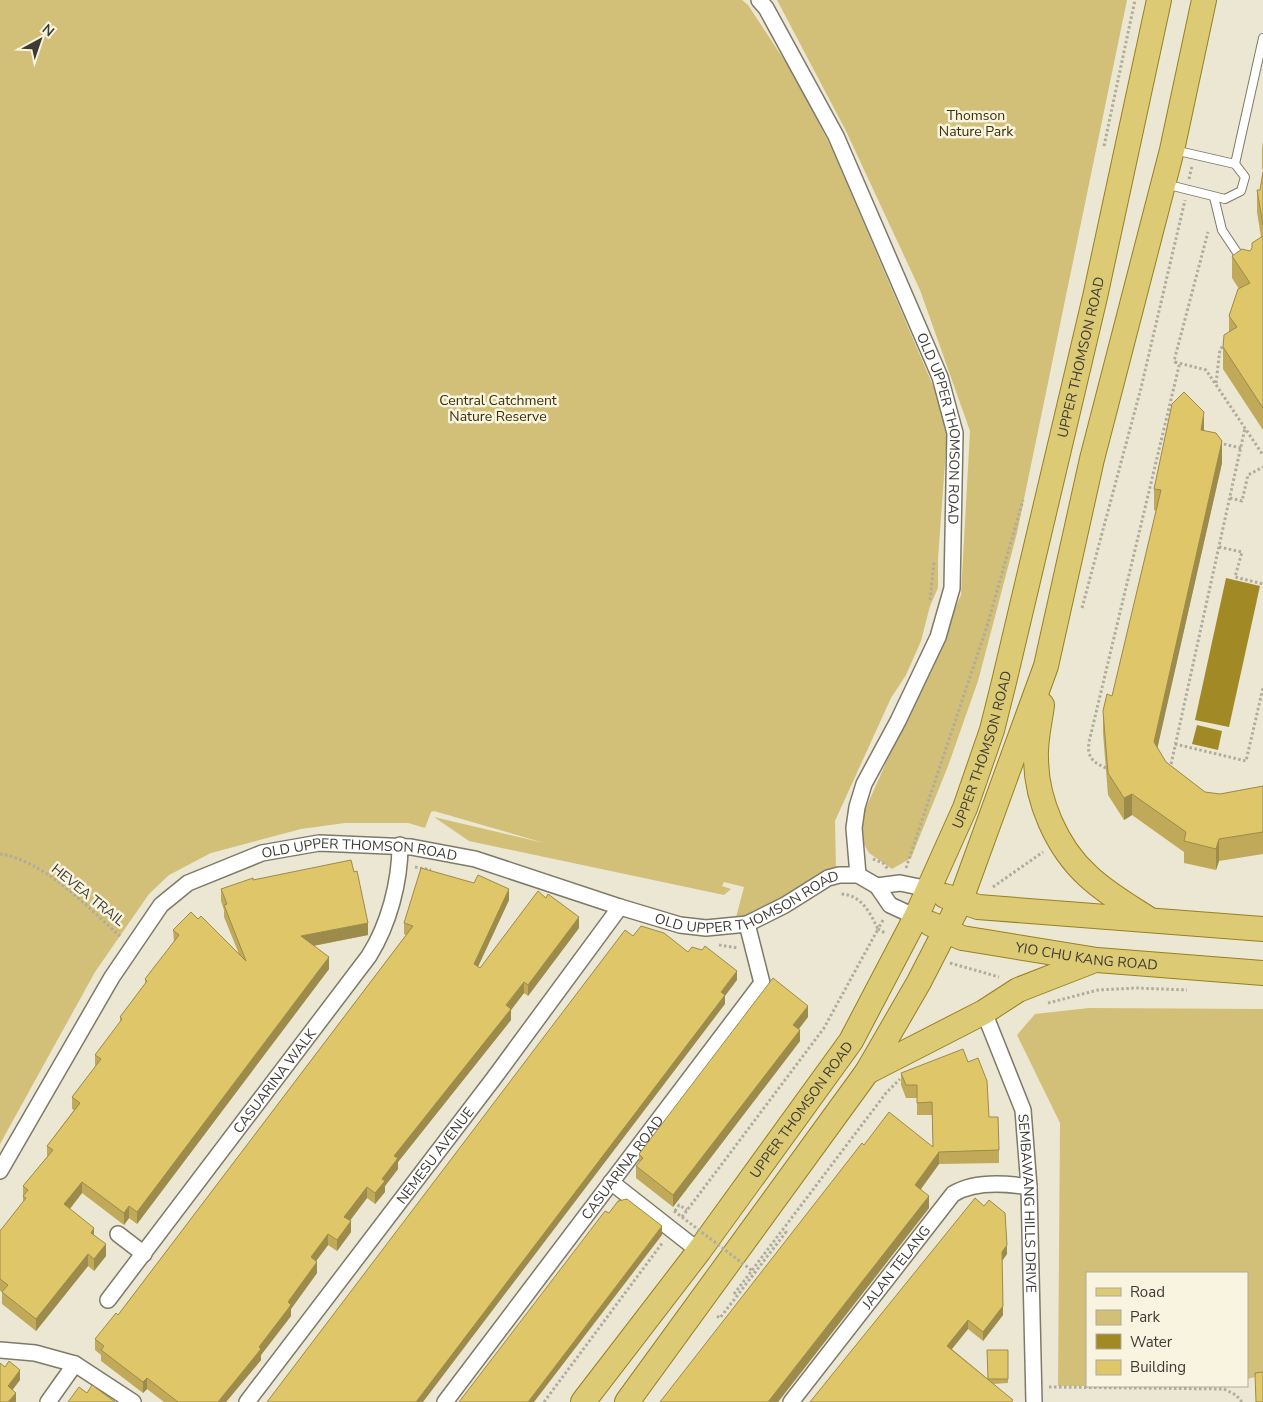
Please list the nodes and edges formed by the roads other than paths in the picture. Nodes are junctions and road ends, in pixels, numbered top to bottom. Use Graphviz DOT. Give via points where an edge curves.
graph roads {
  1 [pos="759,0"];
  2 [pos="1159,0"];
  3 [pos="1204,0"];
  4 [pos="1263,38"];
  5 [pos="1172,150"];
  6 [pos="1235,164"];
  7 [pos="1164,184"];
  8 [pos="1214,197"];
  9 [pos="1247,268"];
  10 [pos="1046,666"];
  11 [pos="400,845"];
  12 [pos="858,875"];
  13 [pos="877,886"];
  14 [pos="929,889"];
  15 [pos="960,902"];
  16 [pos="620,907"];
  17 [pos="916,917"];
  18 [pos="1151,921"];
  19 [pos="747,924"];
  20 [pos="1263,929"];
  21 [pos="945,932"];
  22 [pos="1096,960"];
  23 [pos="1263,973"];
  24 [pos="984,1012"];
  25 [pos="867,1072"];
  26 [pos="0,1171"];
  27 [pos="611,1182"];
  28 [pos="1029,1187"];
  29 [pos="118,1234"];
  30 [pos="699,1250"];
  31 [pos="144,1254"];
  32 [pos="108,1300"];
  33 [pos="0,1350"];
  34 [pos="75,1364"];
  35 [pos="1034,1395"];
  36 [pos="585,1401"];
  37 [pos="48,1402"];
  38 [pos="133,1402"];
  39 [pos="247,1402"];
  40 [pos="445,1402"];
  41 [pos="627,1402"];
  42 [pos="791,1402"];
  1 -- 12 [label="street, OLD UPPER THOMSON ROAD" via="836,136 940,377 955,433 952,588 935,644 864,784 854,828"];
  2 -- 14 [label="main road, UPPER THOMSON ROAD" via="1095,297 992,730 965,808"];
  3 -- 5 [label="main road"];
  4 -- 6 [label="lane"];
  5 -- 6 [label="lane"];
  5 -- 7 [label="main road"];
  6 -- 8 [label="lane" via="1245,177 1242,191 1225,199"];
  7 -- 8 [label="lane"];
  7 -- 10 [label="main road" via="1092,458"];
  8 -- 9 [label="lane" via="1222,230"];
  10 -- 15 [label="main road"];
  10 -- 18 [label="main road" via="1036,757 1039,792 1048,817 1060,840 1087,875"];
  11 -- 16 [label="street, OLD UPPER THOMSON ROAD" via="476,859"];
  11 -- 26 [label="street, OLD UPPER THOMSON ROAD" via="318,843 262,852 188,883 161,904 112,976"];
  11 -- 31 [label="street, CASUARINA WALK" via="392,899 381,936 370,956"];
  12 -- 13 [label="street, OLD UPPER THOMSON ROAD"];
  12 -- 19 [label="street, OLD UPPER THOMSON ROAD" via="828,878"];
  13 -- 14 [label="street" via="900,883"];
  13 -- 17 [label="street, OLD UPPER THOMSON ROAD" via="890,905"];
  14 -- 15 [label="main road"];
  14 -- 17 [label="main road, UPPER THOMSON ROAD"];
  15 -- 18 [label="main road" via="978,907"];
  15 -- 21 [label="main road"];
  16 -- 19 [label="street, OLD UPPER THOMSON ROAD" via="706,928"];
  16 -- 39 [label="street, NEMESU AVENUE"];
  17 -- 21 [label="main road, YIO CHU KANG ROAD"];
  17 -- 30 [label="main road, UPPER THOMSON ROAD" via="851,1042"];
  18 -- 20 [label="main road"];
  19 -- 27 [label="street, CASUARINA ROAD" via="762,983"];
  21 -- 22 [label="main road, YIO CHU KANG ROAD" via="962,938"];
  21 -- 25 [label="main road"];
  22 -- 23 [label="main road, YIO CHU KANG ROAD"];
  22 -- 24 [label="main road" via="1018,990"];
  24 -- 25 [label="main road"];
  24 -- 28 [label="street, SEMBAWANG HILLS DRIVE" via="1023,1110"];
  25 -- 41 [label="main road"];
  27 -- 30 [label="street"];
  27 -- 40 [label="street, CASUARINA ROAD"];
  28 -- 35 [label="street, SEMBAWANG HILLS DRIVE"];
  28 -- 42 [label="street, JALAN TELANG" via="1015,1184 966,1186 954,1194"];
  29 -- 31 [label="street"];
  30 -- 36 [label="main road, UPPER THOMSON ROAD"];
  31 -- 32 [label="street, CASUARINA WALK"];
  33 -- 34 [label="street" via="35,1353"];
  34 -- 37 [label="street"];
  34 -- 38 [label="street"];
}
